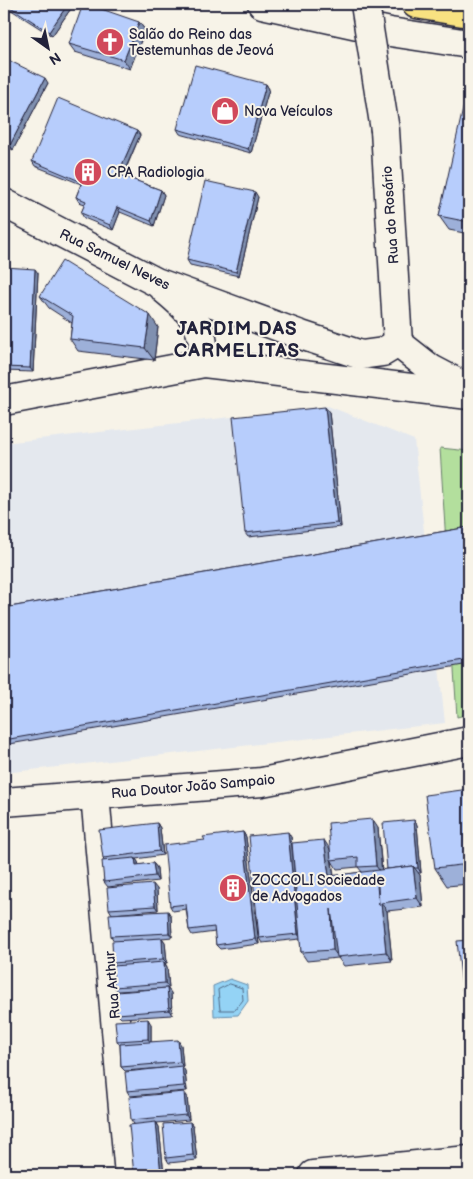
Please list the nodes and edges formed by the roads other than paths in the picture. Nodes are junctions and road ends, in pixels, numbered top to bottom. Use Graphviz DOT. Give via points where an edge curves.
graph roads {
  1 [pos="262,4"];
  2 [pos="365,4"];
  3 [pos="416,4"];
  4 [pos="469,13"];
  5 [pos="469,44"];
  6 [pos="4,203"];
  7 [pos="156,282"];
  8 [pos="398,343"];
  9 [pos="204,363"];
  10 [pos="469,389"];
  11 [pos="469,395"];
  12 [pos="4,401"];
  13 [pos="469,741"];
  14 [pos="95,794"];
  15 [pos="4,802"];
  16 [pos="469,1160"];
  17 [pos="129,1175"];
  18 [pos="313,1175"];
  1 -- 5 [label="street" via="390,32"];
  2 -- 8 [label="street, Rua do Rosário, bridge" via="385,130"];
  3 -- 4 [label="main road"];
  6 -- 7 [label="street, Rua Samuel Neves"];
  7 -- 8 [label="street, Rua Samuel Neves" via="360,355 383,352"];
  7 -- 9 [label="street" via="187,308 197,321 204,341"];
  8 -- 10 [label="street" via="431,369"];
  9 -- 11 [label="street"];
  9 -- 12 [label="street"];
  13 -- 14 [label="street, Rua Doutor João Sampaio" via="262,782"];
  14 -- 15 [label="street, Rua Doutor João Sampaio"];
  14 -- 17 [label="street, Rua Arthur"];
  16 -- 18 [label="street"];
}
